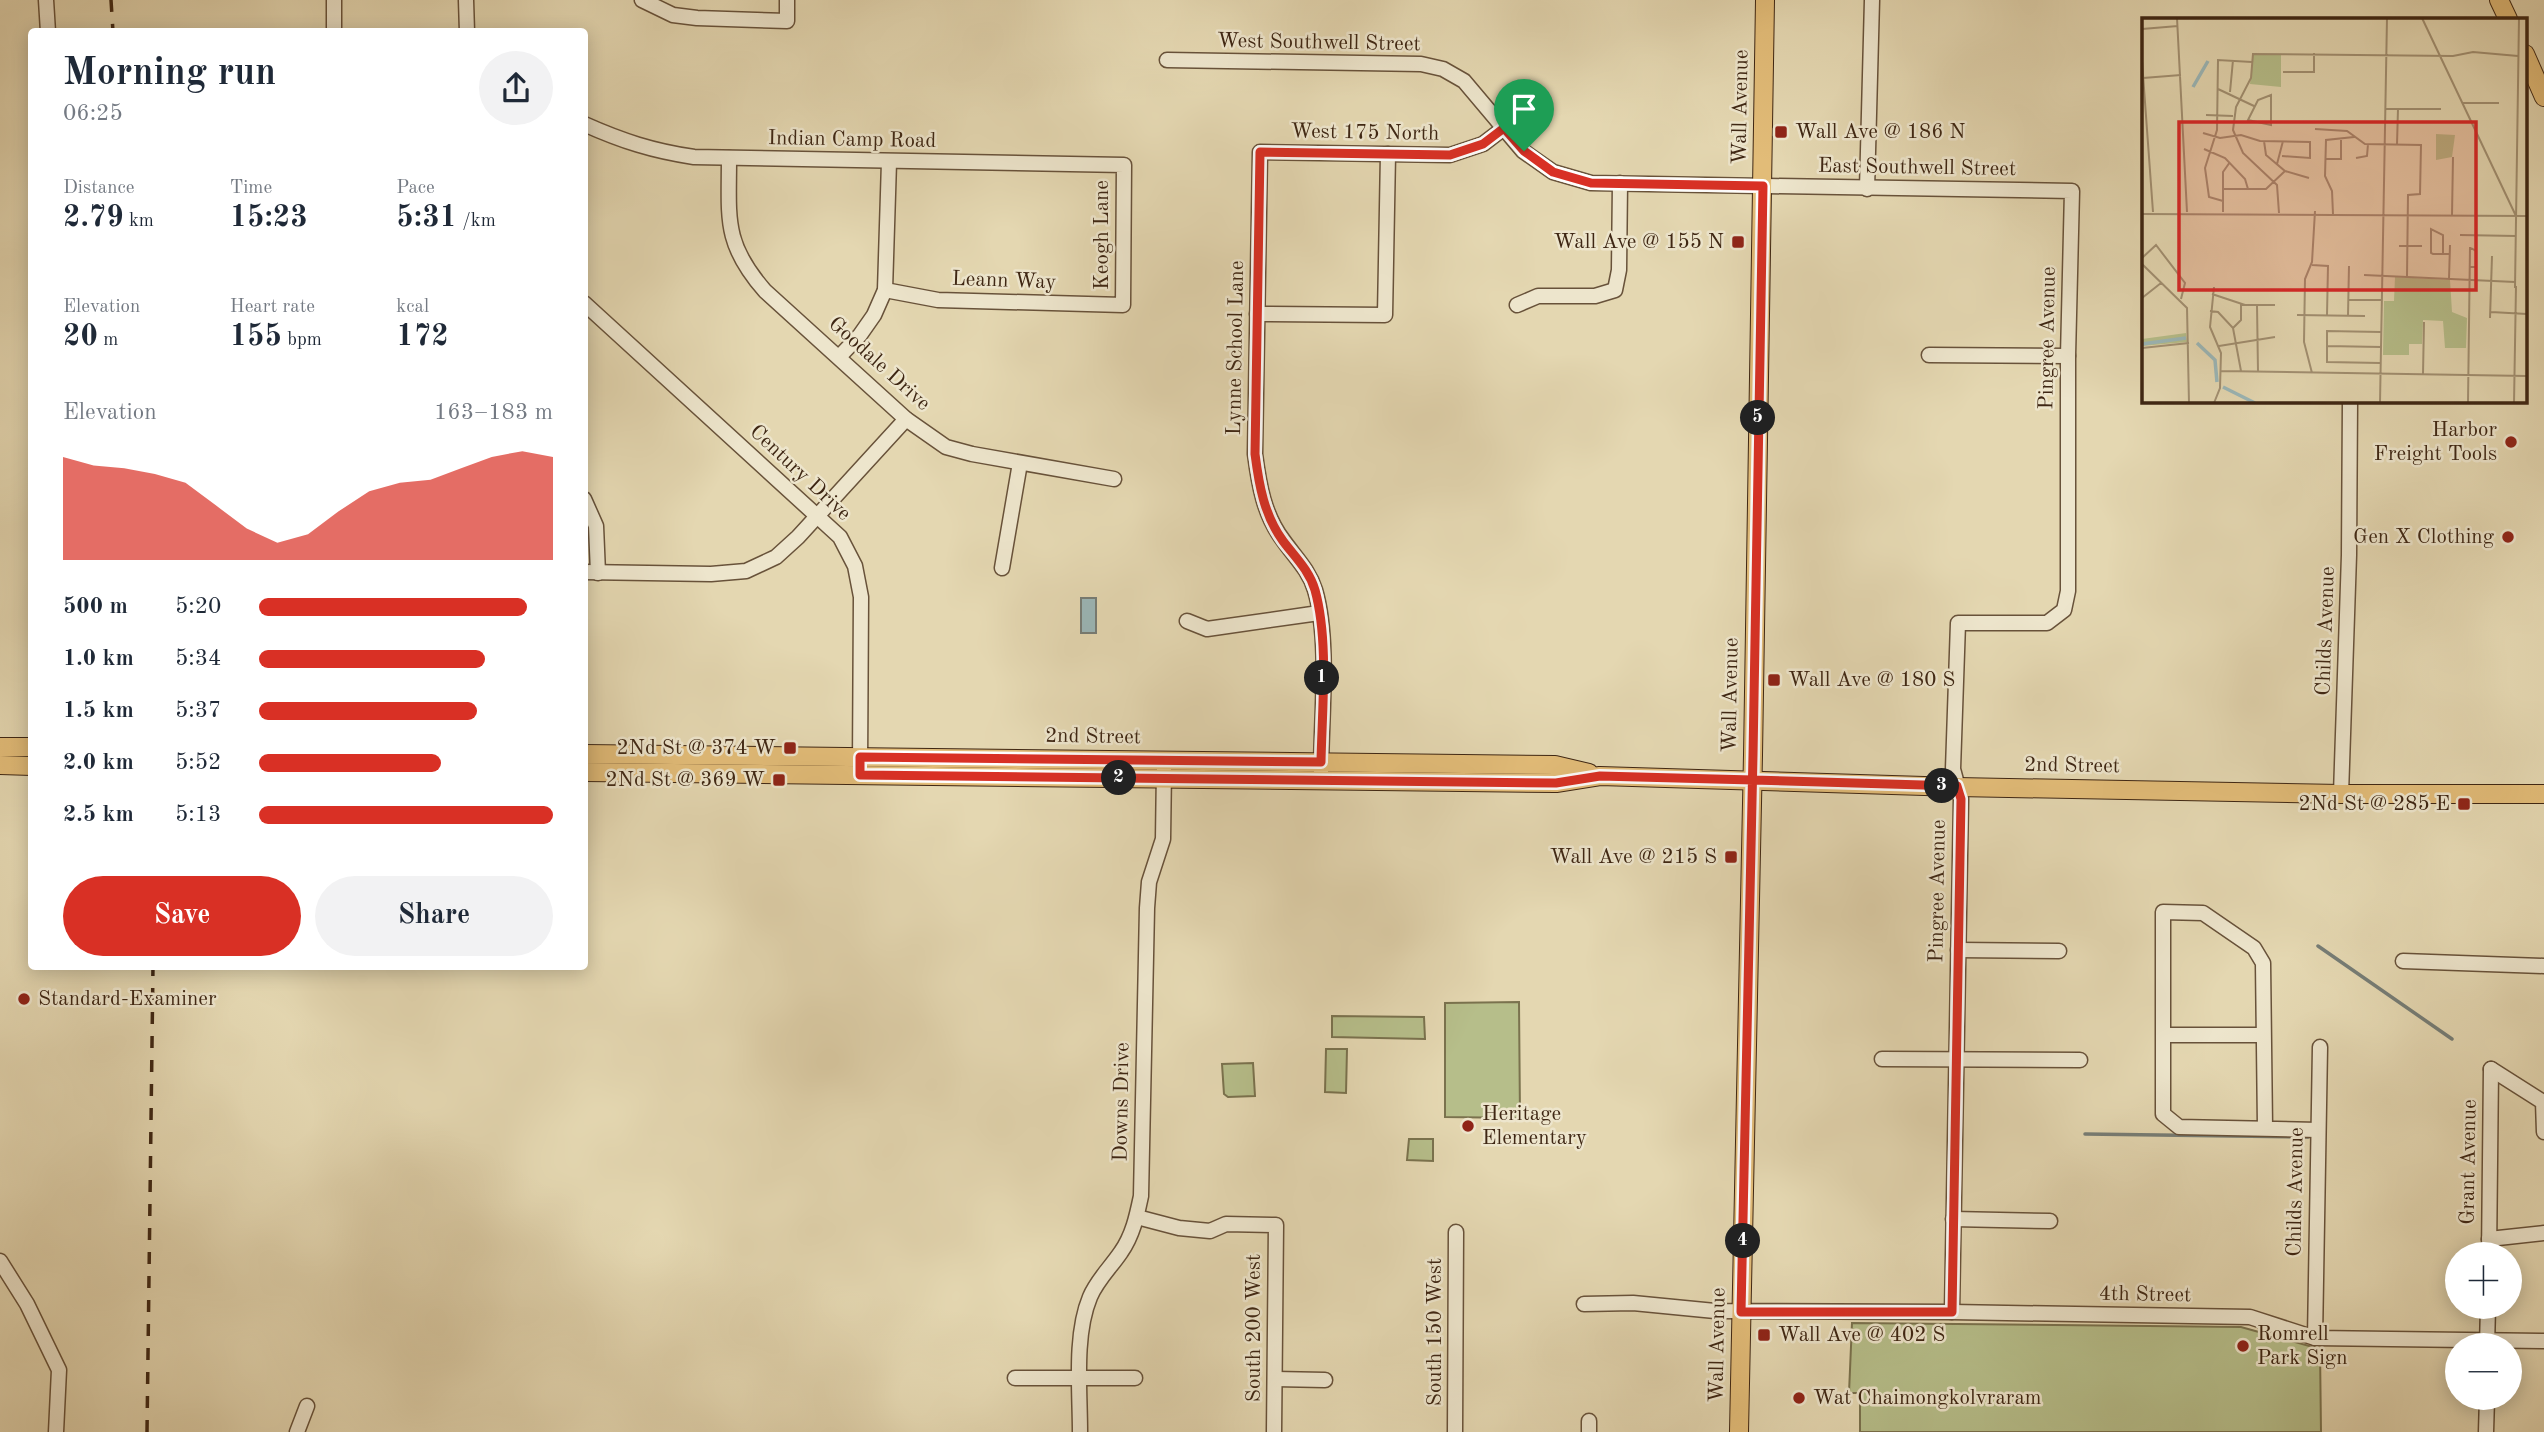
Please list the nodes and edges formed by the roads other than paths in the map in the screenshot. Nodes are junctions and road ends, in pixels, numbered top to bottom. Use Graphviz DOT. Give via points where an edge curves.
graph roads {
  1 [pos="46,0"];
  2 [pos="334,0"];
  3 [pos="466,0"];
  4 [pos="642,0"];
  5 [pos="787,0"];
  6 [pos="1765,0"];
  7 [pos="1872,0"];
  8 [pos="2499,0"];
  9 [pos="2508,18"];
  10 [pos="48,28"];
  11 [pos="334,28"];
  12 [pos="467,28"];
  13 [pos="2526,56"];
  14 [pos="1167,60"];
  15 [pos="2544,97"];
  16 [pos="588,126"];
  17 [pos="1504,128"];
  18 [pos="1260,152"];
  19 [pos="1388,154"];
  20 [pos="729,158"];
  21 [pos="889,162"];
  22 [pos="1124,165"];
  23 [pos="1620,183"];
  24 [pos="1763,186"];
  25 [pos="1867,189"];
  26 [pos="2072,191"];
  27 [pos="885,290"];
  28 [pos="1123,305"];
  29 [pos="1517,305"];
  30 [pos="588,307"];
  31 [pos="1257,314"];
  32 [pos="1929,355"];
  33 [pos="2068,356"];
  34 [pos="839,357"];
  35 [pos="2350,402"];
  36 [pos="906,419"];
  37 [pos="1020,463"];
  38 [pos="1114,479"];
  39 [pos="588,508"];
  40 [pos="817,515"];
  41 [pos="1002,568"];
  42 [pos="591,573"];
  43 [pos="1319,613"];
  44 [pos="1186,621"];
  45 [pos="0,747"];
  46 [pos="28,747"];
  47 [pos="588,754"];
  48 [pos="0,765"];
  49 [pos="28,766"];
  50 [pos="860,766"];
  51 [pos="1164,770"];
  52 [pos="1321,771"];
  53 [pos="588,772"];
  54 [pos="1753,780"];
  55 [pos="1957,786"];
  56 [pos="2341,794"];
  57 [pos="2544,794"];
  58 [pos="1958,950"];
  59 [pos="2059,951"];
  60 [pos="2403,961"];
  61 [pos="2544,966"];
  62 [pos="2164,1034"];
  63 [pos="2263,1035"];
  64 [pos="2320,1047"];
  65 [pos="1882,1059"];
  66 [pos="1957,1059"];
  67 [pos="2080,1060"];
  68 [pos="2265,1127"];
  69 [pos="2318,1130"];
  70 [pos="2544,1132"];
  71 [pos="1137,1217"];
  72 [pos="1953,1219"];
  73 [pos="2050,1221"];
  74 [pos="1456,1232"];
  75 [pos="2544,1233"];
  76 [pos="2489,1239"];
  77 [pos="0,1261"];
  78 [pos="0,1269"];
  79 [pos="11,1279"];
  80 [pos="1584,1304"];
  81 [pos="1741,1312"];
  82 [pos="1952,1312"];
  83 [pos="2315,1338"];
  84 [pos="2544,1341"];
  85 [pos="2445,1342"];
  86 [pos="2522,1342"];
  87 [pos="1015,1378"];
  88 [pos="1080,1378"];
  89 [pos="1135,1378"];
  90 [pos="1275,1379"];
  91 [pos="1325,1380"];
  92 [pos="307,1406"];
  93 [pos="2487,1410"];
  94 [pos="56,1432"];
  95 [pos="297,1432"];
  96 [pos="1080,1432"];
  97 [pos="1274,1432"];
  98 [pos="1455,1432"];
  99 [pos="1739,1432"];
  100 [pos="2486,1432"];
  1 -- 10 [label="street"];
  2 -- 11 [label="street"];
  3 -- 12 [label="street"];
  4 -- 5 [label="street" via="673,15 787,21"];
  6 -- 24 [label="main road, Wall Avenue"];
  7 -- 25 [label="street"];
  8 -- 9 [label="main road"];
  13 -- 15 [label="main road"];
  14 -- 17 [label="street, West Southwell Street" via="1421,64 1464,81"];
  16 -- 20 [label="street, Indian Camp Road" via="657,151"];
  17 -- 19 [label="street, West 175 North" via="1483,144 1450,155"];
  17 -- 23 [label="street, West Southwell Street" via="1524,151 1553,172 1591,183"];
  18 -- 19 [label="street, West 175 North"];
  18 -- 31 [label="street, Lynne School Lane"];
  19 -- 31 [label="street" via="1385,315"];
  20 -- 21 [label="street, Indian Camp Road"];
  20 -- 34 [label="street, Goodale Drive" via="729,221 741,258 765,291"];
  21 -- 22 [label="street, Indian Camp Road"];
  21 -- 27 [label="street"];
  22 -- 28 [label="street, Keogh Lane"];
  23 -- 24 [label="street, West Southwell Street"];
  23 -- 29 [label="street" via="1615,290 1595,296 1538,296"];
  24 -- 25 [label="street, East Southwell Street"];
  24 -- 54 [label="main road, Wall Avenue"];
  25 -- 26 [label="street, East Southwell Street"];
  26 -- 33 [label="street, Pingree Avenue"];
  27 -- 28 [label="street, Leann Way" via="938,300"];
  27 -- 34 [label="street" via="867,325"];
  30 -- 40 [label="street, Century Drive"];
  31 -- 43 [label="street, Lynne School Lane" via="1258,484 1282,540 1303,564 1315,588"];
  32 -- 33 [label="street"];
  33 -- 55 [label="street, Pingree Avenue" via="2068,591 2064,610 2046,623 1958,623 1953,769"];
  34 -- 36 [label="street, Goodale Drive"];
  35 -- 56 [label="street, Childs Avenue"];
  36 -- 37 [label="street, Goodale Drive" via="946,447"];
  36 -- 40 [label="street"];
  37 -- 38 [label="street, Goodale Drive"];
  37 -- 41 [label="street"];
  39 -- 42 [label="street" via="596,526"];
  40 -- 42 [label="street" via="776,557 746,571"];
  40 -- 50 [label="street, Century Drive" via="840,537 855,566 861,597"];
  43 -- 44 [label="street" via="1206,629"];
  43 -- 52 [label="street, Lynne School Lane"];
  45 -- 46 [label="main road"];
  47 -- 50 [label="main road, 2nd Street"];
  48 -- 49 [label="main road"];
  50 -- 51 [label="main road, 2nd Street"];
  50 -- 53 [label="main road, 2nd Street"];
  51 -- 52 [label="main road, 2nd Street"];
  51 -- 71 [label="street, Downs Drive" via="1163,839 1149,882 1147,908"];
  52 -- 54 [label="main road, 2nd Street" via="1556,783 1600,776"];
  54 -- 55 [label="main road, 2nd Street"];
  54 -- 81 [label="main road, Wall Avenue"];
  55 -- 56 [label="main road, 2nd Street"];
  55 -- 58 [label="street, Pingree Avenue" via="1961,799"];
  56 -- 57 [label="main road, 2nd Street"];
  58 -- 59 [label="street"];
  58 -- 66 [label="street, Pingree Avenue"];
  60 -- 61 [label="street"];
  62 -- 63 [label="street"];
  62 -- 63 [label="street" via="2163,912 2203,913 2254,948 2263,963"];
  62 -- 68 [label="street" via="2163,1114 2179,1127"];
  63 -- 68 [label="street"];
  64 -- 69 [label="street, Childs Avenue"];
  65 -- 66 [label="street"];
  66 -- 67 [label="street"];
  66 -- 72 [label="street, Pingree Avenue"];
  68 -- 69 [label="street"];
  69 -- 83 [label="street, Childs Avenue"];
  70 -- 76 [label="street, Grant Avenue" via="2543,1102 2491,1069"];
  71 -- 88 [label="street, Downs Drive" via="1123,1250 1091,1296 1081,1338"];
  71 -- 90 [label="street, South 200 West" via="1210,1231 1226,1224 1276,1225"];
  72 -- 73 [label="street"];
  72 -- 82 [label="street, Pingree Avenue"];
  74 -- 98 [label="street, South 150 West"];
  75 -- 76 [label="street"];
  77 -- 79 [label="street"];
  78 -- 79 [label="street"];
  79 -- 94 [label="street" via="59,1370"];
  80 -- 81 [label="street, 4th Street"];
  81 -- 82 [label="street, 4th Street"];
  81 -- 99 [label="main road, Wall Avenue"];
  82 -- 83 [label="street, 4th Street" via="2250,1317"];
  83 -- 85 [label="street, 4th Street"];
  84 -- 86 [label="street, 4th Street"];
  87 -- 88 [label="street"];
  88 -- 89 [label="street"];
  88 -- 96 [label="street, Downs Drive"];
  90 -- 91 [label="street"];
  90 -- 97 [label="street, South 200 West"];
  92 -- 95 [label="street"];
  93 -- 100 [label="street"];
}
